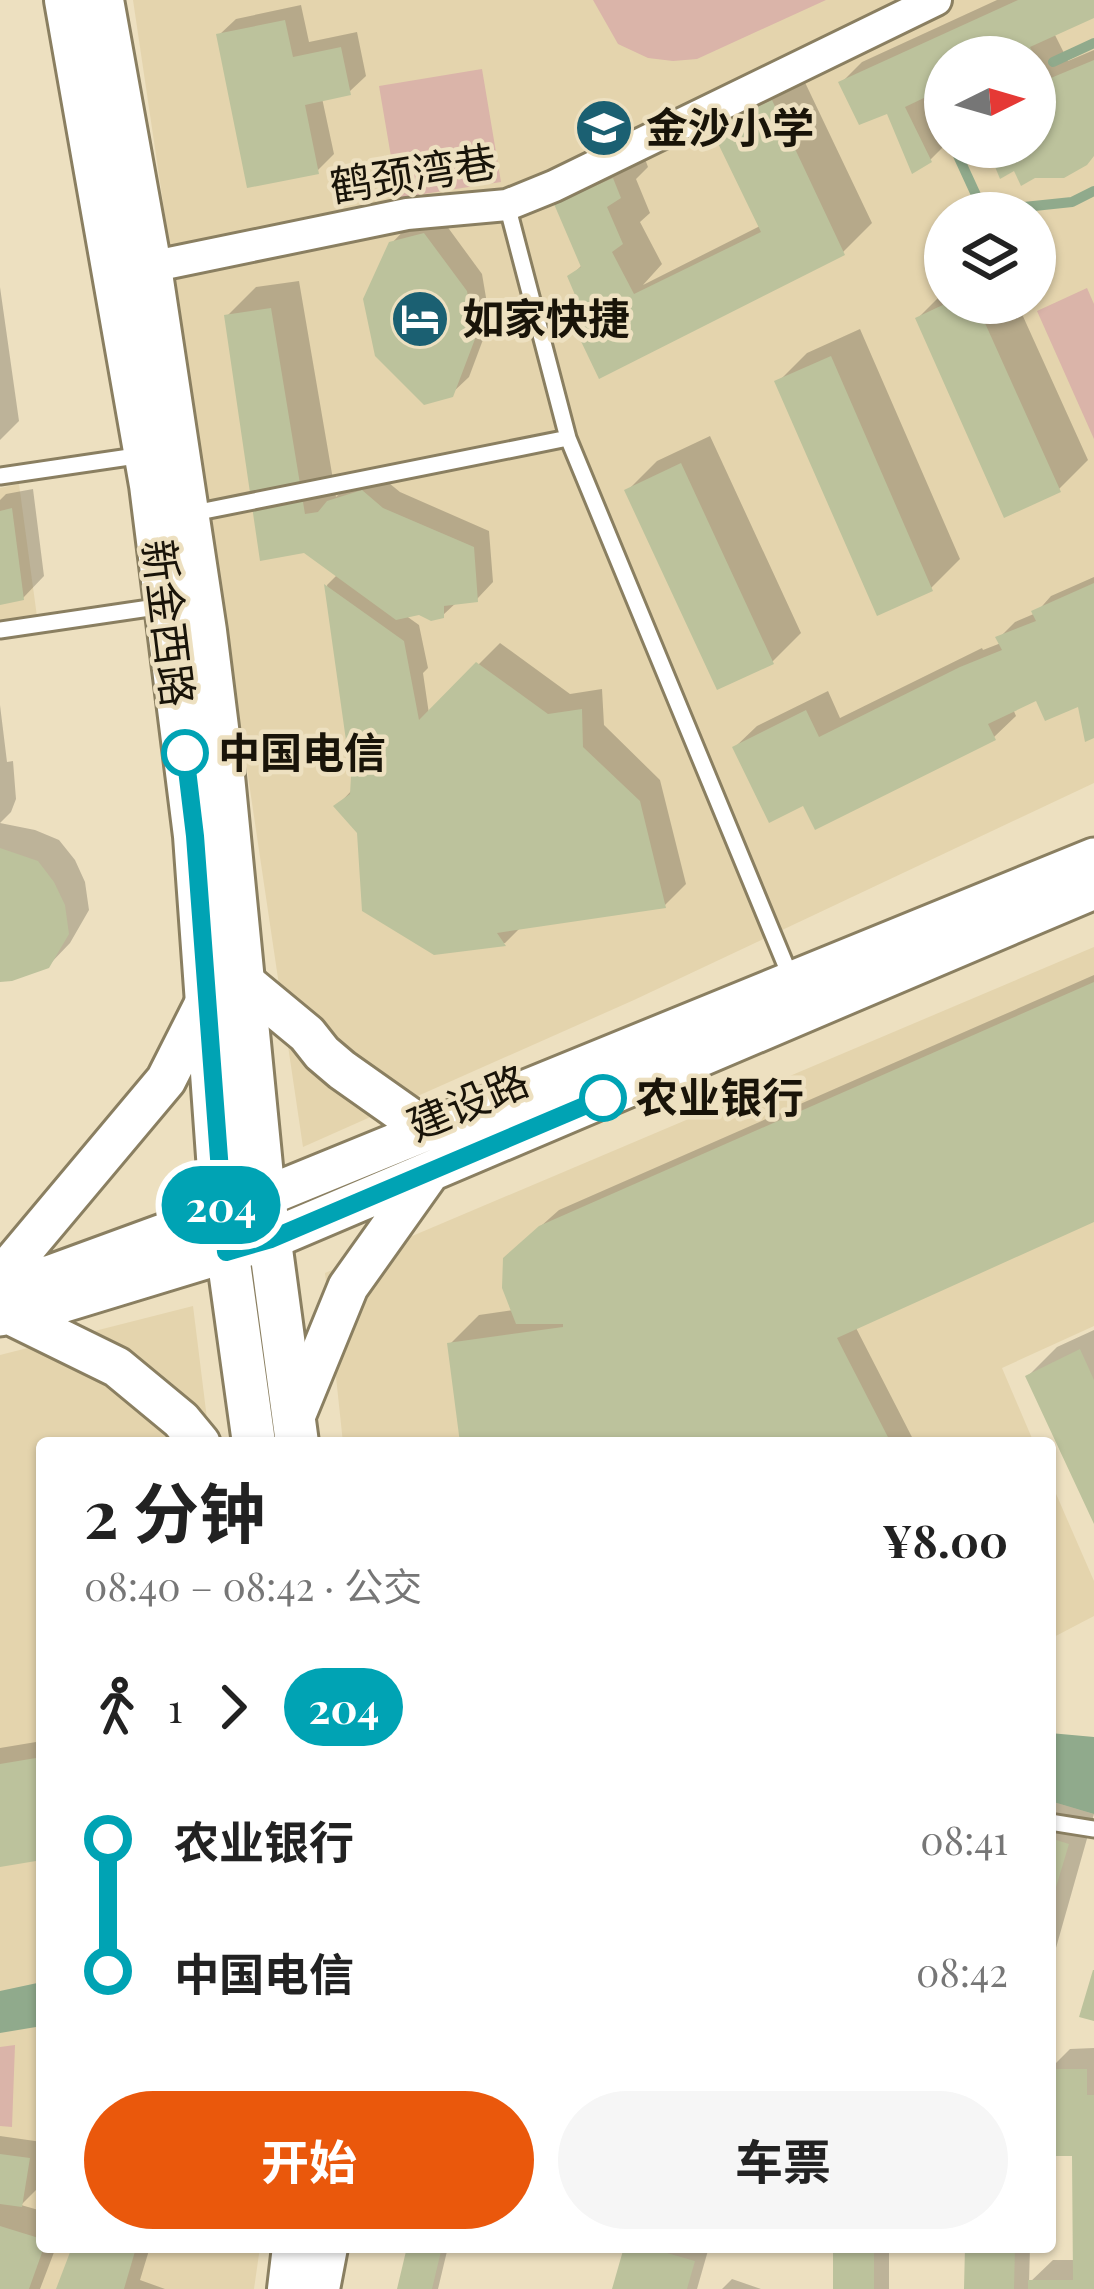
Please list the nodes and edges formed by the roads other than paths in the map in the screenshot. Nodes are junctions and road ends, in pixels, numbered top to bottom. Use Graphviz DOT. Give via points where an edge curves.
graph roads {
  1 [pos="65,0"];
  2 [pos="101,0"];
  3 [pos="936,0"];
  4 [pos="507,205"];
  5 [pos="150,267"];
  6 [pos="568,437"];
  7 [pos="146,455"];
  8 [pos="0,476"];
  9 [pos="188,514"];
  10 [pos="166,605"];
  11 [pos="0,630"];
  12 [pos="1094,858"];
  13 [pos="1094,890"];
  14 [pos="792,981"];
  15 [pos="225,990"];
  16 [pos="428,1130"];
  17 [pos="430,1171"];
  18 [pos="264,1197"];
  19 [pos="224,1232"];
  20 [pos="271,1239"];
  21 [pos="2,1299"];
  22 [pos="296,1431"];
  23 [pos="195,1437"];
  24 [pos="253,1437"];
  25 [pos="1056,1823"];
  26 [pos="1094,1829"];
  27 [pos="293,2253"];
  28 [pos="325,2253"];
  29 [pos="289,2289"];
  30 [pos="318,2289"];
  1 -- 7 [label="main road, 新金西路"];
  2 -- 5 [label="main road, 新金西路"];
  3 -- 4 [label="street, 鹤颈湾巷"];
  4 -- 5 [label="street, 鹤颈湾巷" via="406,214"];
  4 -- 6 [label="lane"];
  5 -- 9 [label="main road, 新金西路"];
  6 -- 9 [label="lane"];
  6 -- 14 [label="lane"];
  7 -- 8 [label="lane"];
  7 -- 10 [label="main road, 新金西路"];
  9 -- 15 [label="main road, 新金西路" via="223,776"];
  10 -- 11 [label="lane"];
  10 -- 15 [label="main road, 新金西路" via="195,836"];
  12 -- 14 [label="street, 建设路"];
  13 -- 17 [label="street, 建设路"];
  14 -- 16 [label="street, 建设路"];
  15 -- 16 [label="street" via="308,1034 332,1061"];
  15 -- 18 [label="main road, 新金西路"];
  15 -- 19 [label="main road, 新金西路"];
  15 -- 21 [label="street"];
  16 -- 18 [label="street, 建设路"];
  17 -- 20 [label="street, 建设路"];
  17 -- 22 [label="street" via="348,1287"];
  18 -- 19 [label="street, 建设路"];
  18 -- 20 [label="main road, 新金西路"];
  19 -- 20 [label="street, 建设路"];
  19 -- 21 [label="street, 建设路" via="54,1305"];
  19 -- 24 [label="main road, 新金西路"];
  20 -- 22 [label="main road, 新金西路"];
  21 -- 23 [label="street" via="117,1367"];
  25 -- 26 [label="lane"];
  27 -- 29 [label="main road"];
  28 -- 30 [label="main road"];
}
